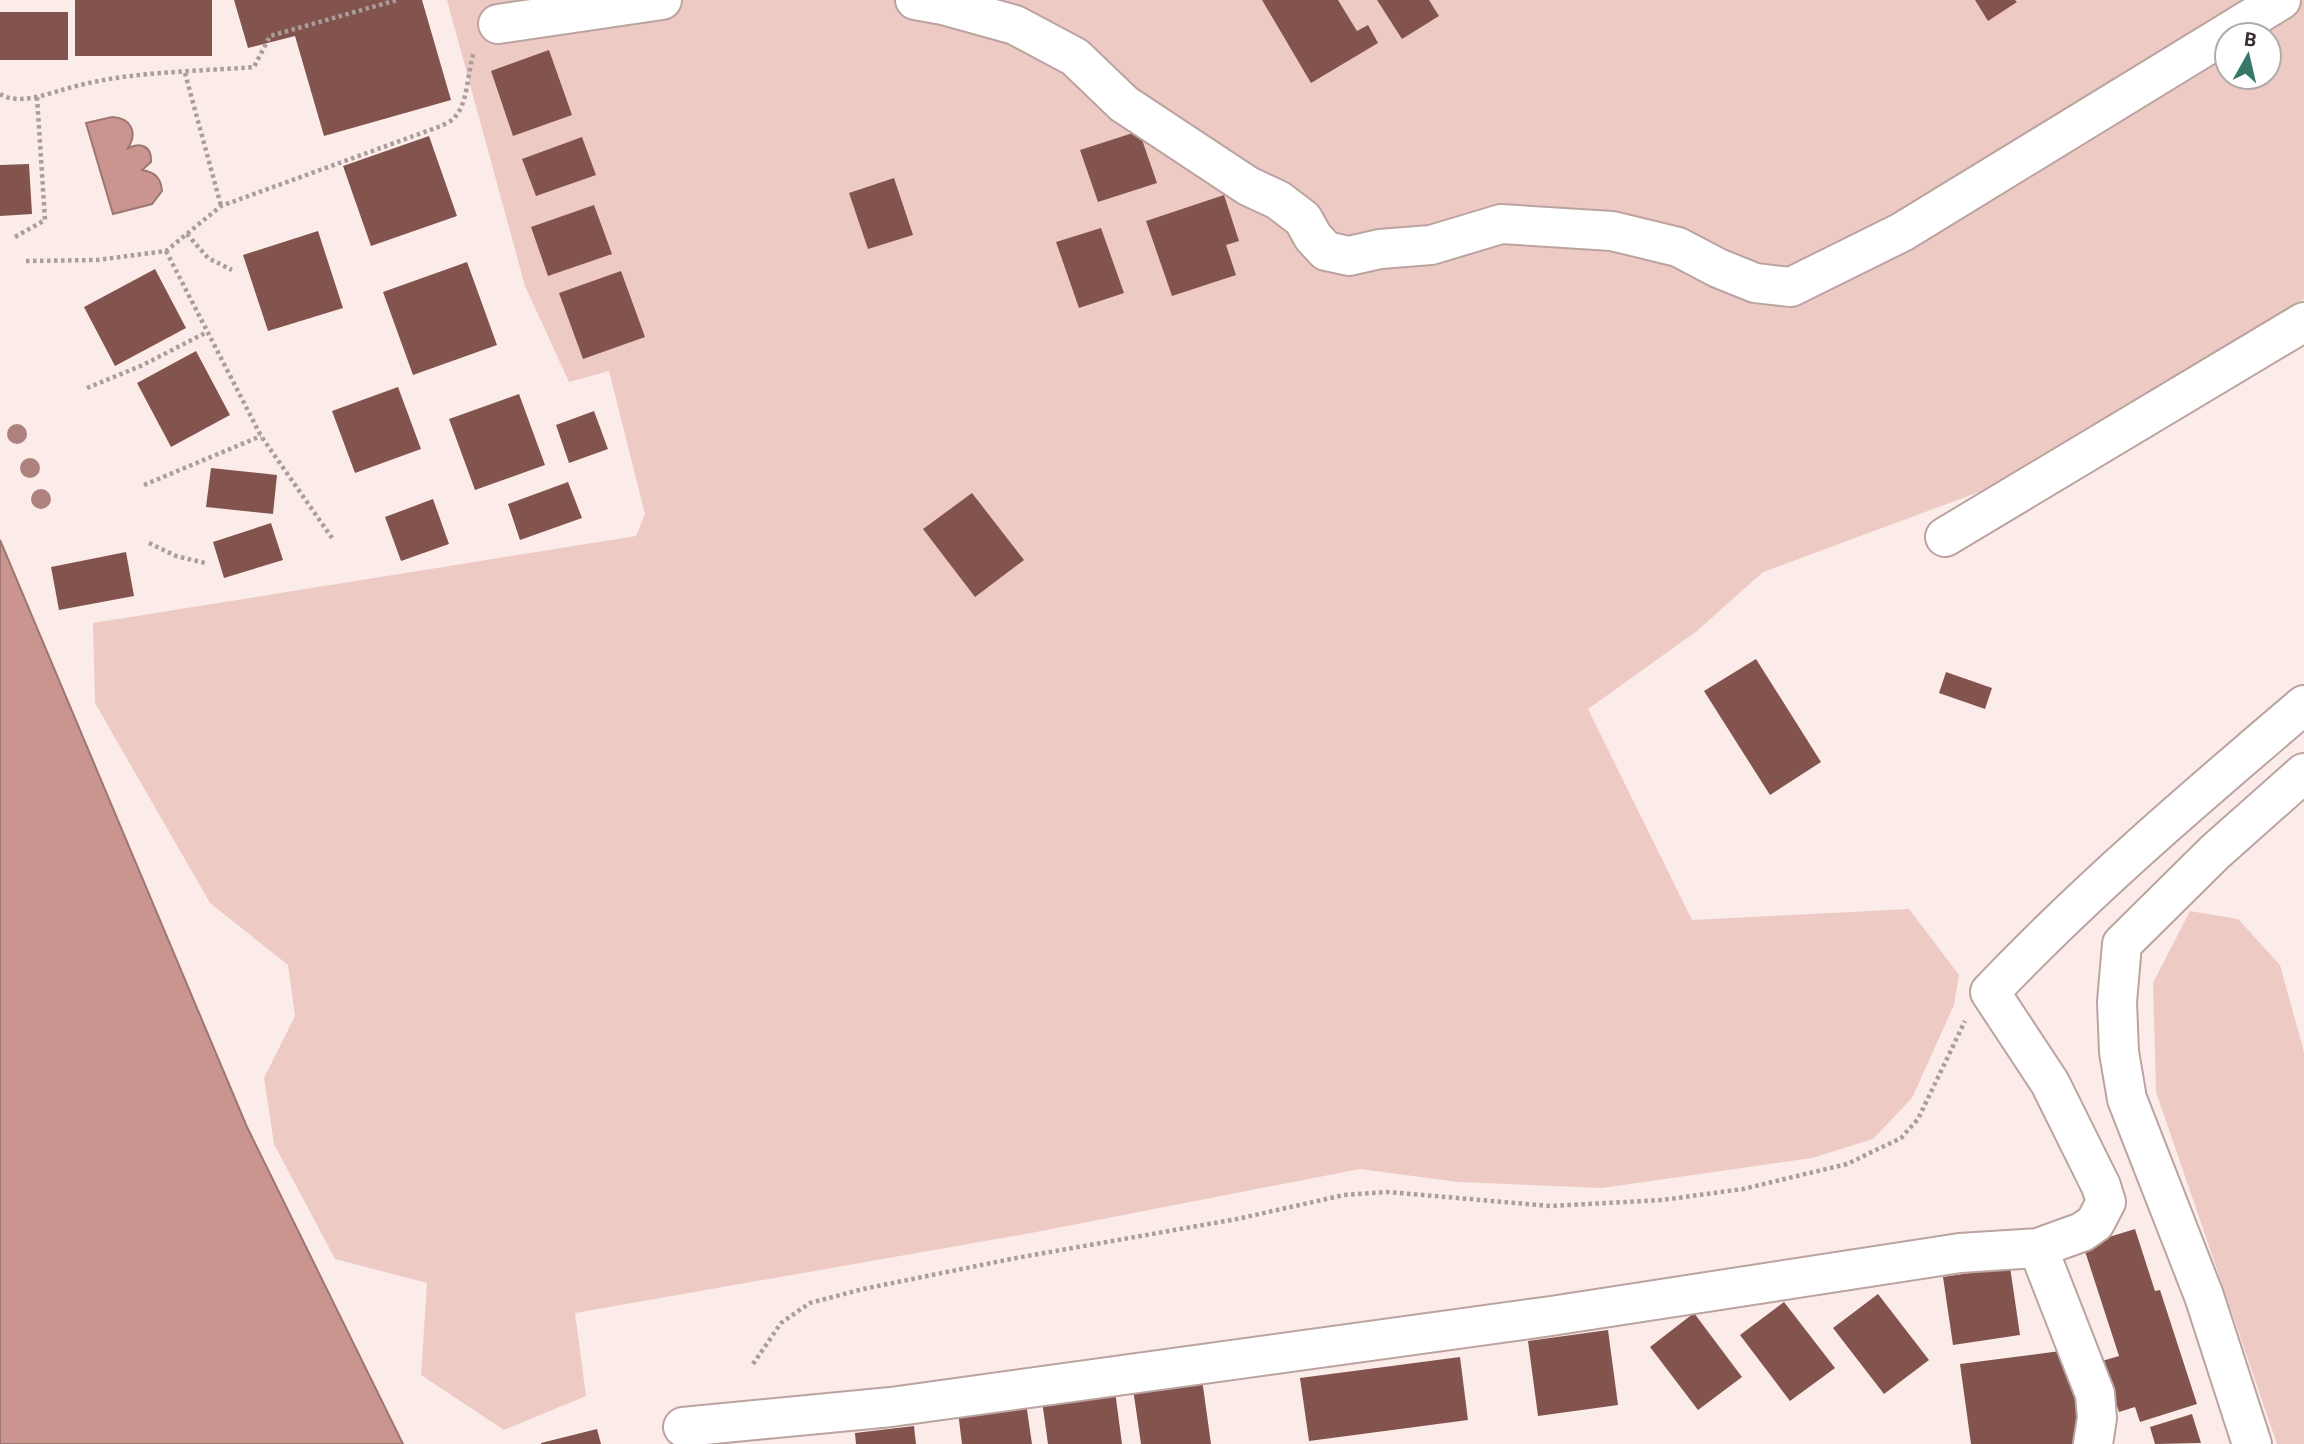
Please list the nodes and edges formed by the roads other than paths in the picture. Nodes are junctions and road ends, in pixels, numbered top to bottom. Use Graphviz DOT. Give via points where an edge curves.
graph roads {
  1 [pos="662,0"];
  2 [pos="915,0"];
  3 [pos="2281,0"];
  4 [pos="487,35"];
  5 [pos="2304,322"];
  6 [pos="1945,537"];
  7 [pos="2304,705"];
  8 [pos="2304,773"];
  9 [pos="2038,1248"];
  10 [pos="683,1427"];
  11 [pos="2093,1444"];
  12 [pos="2252,1444"];
  1 -- 4 [label="street"];
  2 -- 3 [label="street" via="1015,25 1075,57 1124,104 1303,219 1326,251 1349,256 1431,245 1501,224 1612,231 1678,247 1755,283 1791,287 1902,232"];
  5 -- 6 [label="street"];
  7 -- 9 [label="street" via="2170,820 1990,992 2050,1083 2106,1202 2095,1223 2082,1232"];
  8 -- 12 [label="street" via="2122,944 2117,1002 2127,1099 2204,1296"];
  9 -- 10 [label="street" via="1961,1253 1551,1316 904,1406"];
  9 -- 11 [label="street" via="2095,1394"];
}
